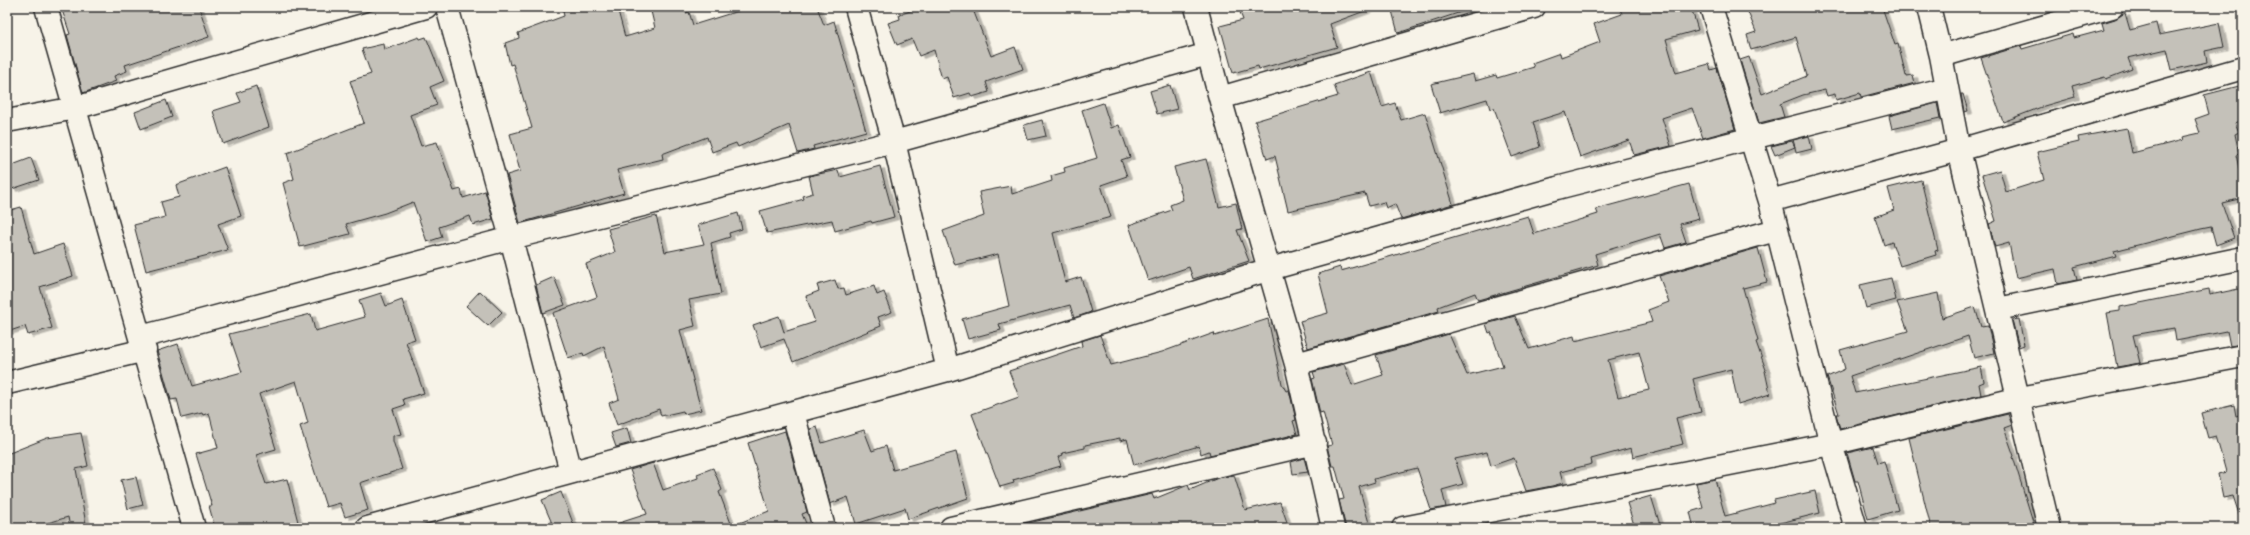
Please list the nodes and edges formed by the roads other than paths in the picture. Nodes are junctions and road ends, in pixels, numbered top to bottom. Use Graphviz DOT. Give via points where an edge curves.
graph roads {
  1 [pos="46,7"];
  2 [pos="426,7"];
  3 [pos="447,7"];
  4 [pos="856,7"];
  5 [pos="1196,7"];
  6 [pos="1534,7"];
  7 [pos="1711,7"];
  8 [pos="1929,7"];
  9 [pos="2112,7"];
  10 [pos="1208,54"];
  11 [pos="1941,56"];
  12 [pos="2243,68"];
  13 [pos="1947,88"];
  14 [pos="1220,98"];
  15 [pos="75,108"];
  16 [pos="7,121"];
  17 [pos="1752,138"];
  18 [pos="894,142"];
  19 [pos="1959,150"];
  20 [pos="1770,201"];
  21 [pos="1776,230"];
  22 [pos="511,238"];
  23 [pos="2243,258"];
  24 [pos="1270,269"];
  25 [pos="1998,309"];
  26 [pos="143,344"];
  27 [pos="2243,356"];
  28 [pos="1296,364"];
  29 [pos="948,370"];
  30 [pos="7,383"];
  31 [pos="2020,398"];
  32 [pos="793,413"];
  33 [pos="1315,443"];
  34 [pos="1831,444"];
  35 [pos="571,472"];
  36 [pos="426,520"];
  37 [pos="194,528"];
  38 [pos="367,528"];
  39 [pos="824,528"];
  40 [pos="951,528"];
  41 [pos="1333,528"];
  42 [pos="1403,528"];
  43 [pos="1856,528"];
  44 [pos="2049,528"];
  1 -- 15 [label="street"];
  2 -- 15 [label="street"];
  3 -- 22 [label="street"];
  4 -- 18 [label="street"];
  5 -- 10 [label="street"];
  6 -- 14 [label="street"];
  7 -- 17 [label="street"];
  8 -- 11 [label="street"];
  9 -- 11 [label="street"];
  10 -- 14 [label="street"];
  10 -- 18 [label="street"];
  11 -- 13 [label="street"];
  12 -- 19 [label="street"];
  13 -- 17 [label="street"];
  13 -- 19 [label="street"];
  14 -- 24 [label="street"];
  15 -- 16 [label="street"];
  15 -- 26 [label="street"];
  17 -- 20 [label="street"];
  17 -- 24 [label="street" via="1557,188"];
  18 -- 22 [label="street"];
  18 -- 29 [label="street"];
  19 -- 20 [label="street"];
  19 -- 25 [label="street"];
  20 -- 21 [label="street"];
  21 -- 28 [label="street"];
  21 -- 34 [label="street"];
  22 -- 26 [label="street"];
  22 -- 35 [label="street"];
  23 -- 25 [label="street"];
  24 -- 28 [label="street"];
  24 -- 29 [label="street"];
  25 -- 31 [label="street"];
  26 -- 30 [label="street"];
  26 -- 37 [label="street"];
  27 -- 31 [label="street"];
  28 -- 33 [label="street"];
  29 -- 32 [label="street"];
  31 -- 34 [label="street"];
  31 -- 44 [label="street"];
  32 -- 35 [label="street"];
  32 -- 39 [label="street"];
  33 -- 40 [label="street"];
  33 -- 41 [label="street"];
  34 -- 42 [label="street"];
  34 -- 43 [label="street"];
  35 -- 36 [label="street"];
  36 -- 38 [label="street"];
}
